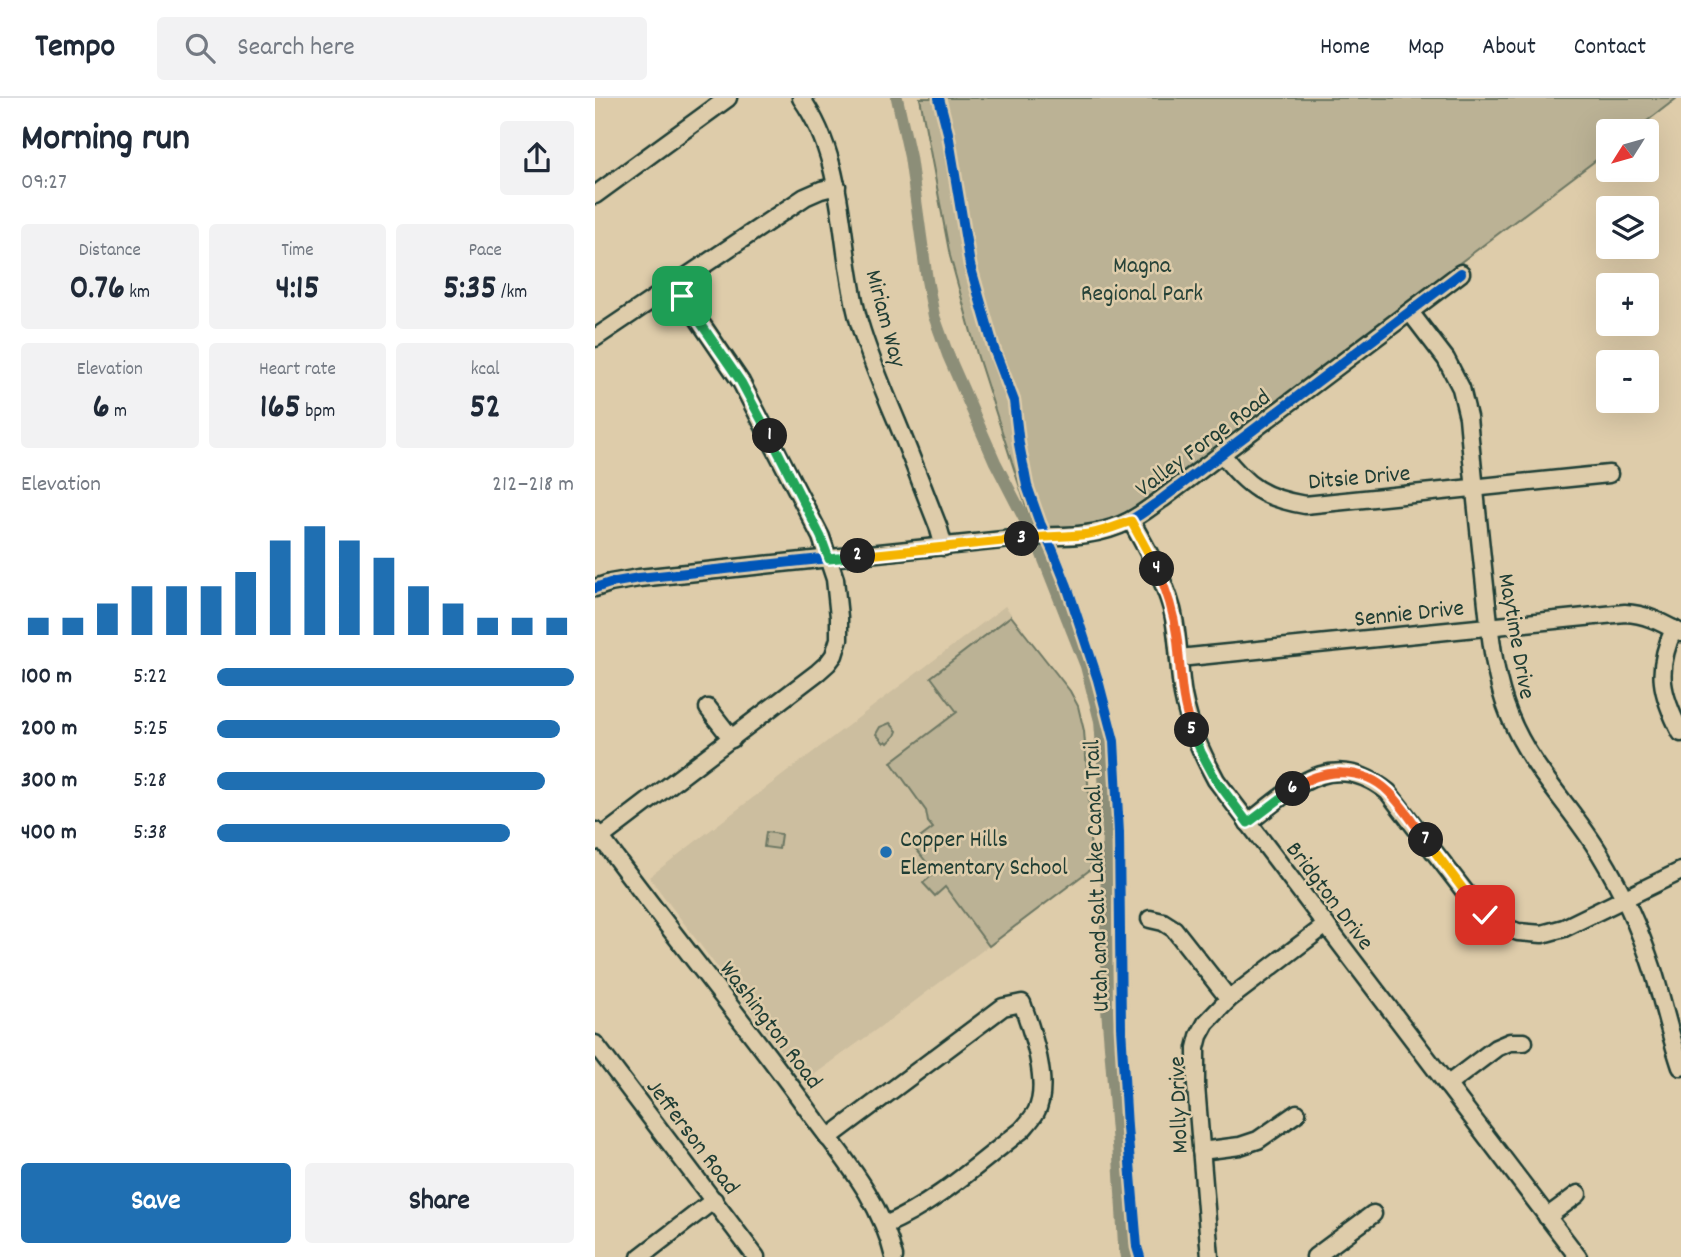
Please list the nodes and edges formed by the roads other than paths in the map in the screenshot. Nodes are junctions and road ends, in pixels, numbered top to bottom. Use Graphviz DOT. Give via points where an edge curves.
graph roads {
  1 [pos="728,98"];
  2 [pos="801,98"];
  3 [pos="837,186"];
  4 [pos="595,195"];
  5 [pos="1461,273"];
  6 [pos="675,285"];
  7 [pos="1410,312"];
  8 [pos="595,338"];
  9 [pos="1222,454"];
  10 [pos="1609,474"];
  11 [pos="1475,488"];
  12 [pos="1131,521"];
  13 [pos="944,547"];
  14 [pos="829,559"];
  15 [pos="595,588"];
  16 [pos="1490,626"];
  17 [pos="1678,631"];
  18 [pos="1179,658"];
  19 [pos="708,708"];
  20 [pos="1681,733"];
  21 [pos="731,739"];
  22 [pos="1248,823"];
  23 [pos="597,836"];
  24 [pos="1681,871"];
  25 [pos="1624,899"];
  26 [pos="1150,919"];
  27 [pos="1326,925"];
  28 [pos="1229,999"];
  29 [pos="1524,1042"];
  30 [pos="595,1044"];
  31 [pos="1681,1068"];
  32 [pos="1447,1085"];
  33 [pos="1297,1113"];
  34 [pos="828,1138"];
  35 [pos="1201,1151"];
  36 [pos="1578,1194"];
  37 [pos="714,1200"];
  38 [pos="1373,1214"];
  39 [pos="1547,1217"];
  40 [pos="885,1225"];
  41 [pos="640,1257"];
  42 [pos="757,1257"];
  43 [pos="894,1257"];
  44 [pos="1210,1257"];
  45 [pos="1315,1257"];
  46 [pos="1578,1257"];
  1 -- 4 [label="street"];
  2 -- 3 [label="street, Miriam Way" via="822,135"];
  3 -- 6 [label="street" via="805,197"];
  3 -- 13 [label="street, Miriam Way" via="859,321"];
  5 -- 7 [label="street, Valley Forge Road"];
  6 -- 8 [label="street"];
  6 -- 14 [label="street" via="754,405"];
  7 -- 9 [label="street, Valley Forge Road"];
  7 -- 11 [label="street, Maytime Drive" via="1446,359 1461,388"];
  9 -- 11 [label="street, Ditsie Drive" via="1249,484 1283,501 1305,505"];
  9 -- 12 [label="street, Valley Forge Road"];
  10 -- 11 [label="street, Ditsie Drive"];
  11 -- 16 [label="street, Maytime Drive"];
  12 -- 13 [label="street, Valley Forge Road" via="1091,534"];
  12 -- 18 [label="street, Bridgton Drive" via="1165,585"];
  13 -- 14 [label="street, Valley Forge Road"];
  14 -- 15 [label="street, Valley Forge Road" via="639,578"];
  14 -- 21 [label="street" via="839,617 834,655"];
  16 -- 17 [label="street, Sennie Drive" via="1625,613 1655,619"];
  16 -- 18 [label="street, Sennie Drive"];
  16 -- 25 [label="street, Maytime Drive" via="1509,716 1543,776 1600,854"];
  17 -- 20 [label="street" via="1665,649 1662,672 1665,695"];
  18 -- 22 [label="street, Bridgton Drive" via="1189,723 1201,752"];
  19 -- 21 [label="street"];
  21 -- 23 [label="street"];
  22 -- 25 [label="street" via="1314,776 1363,776 1388,792 1469,897 1502,926 1542,934 1565,928"];
  22 -- 27 [label="street, Bridgton Drive"];
  23 -- 34 [label="street, Washington Road"];
  24 -- 25 [label="street"];
  25 -- 31 [label="street, Maytime Drive" via="1646,948"];
  26 -- 28 [label="street" via="1174,929"];
  27 -- 28 [label="street, Molly Drive"];
  27 -- 32 [label="street, Bridgton Drive"];
  28 -- 35 [label="street, Molly Drive" via="1206,1023 1196,1048"];
  29 -- 32 [label="street" via="1496,1048"];
  30 -- 37 [label="street, Jefferson Road"];
  32 -- 39 [label="street, Bridgton Drive"];
  33 -- 35 [label="street" via="1258,1140"];
  34 -- 40 [label="street, Washington Road" via="869,1193"];
  34 -- 40 [label="street" via="1003,1006 1022,1003 1038,1053 1041,1099 1037,1111 1022,1130 950,1185 918,1209"];
  35 -- 44 [label="street, Molly Drive"];
  36 -- 39 [label="street"];
  37 -- 41 [label="street"];
  37 -- 42 [label="street, Jefferson Road"];
  38 -- 45 [label="street"];
  39 -- 46 [label="street, Bridgton Drive"];
  40 -- 43 [label="street, Washington Road"];
}
